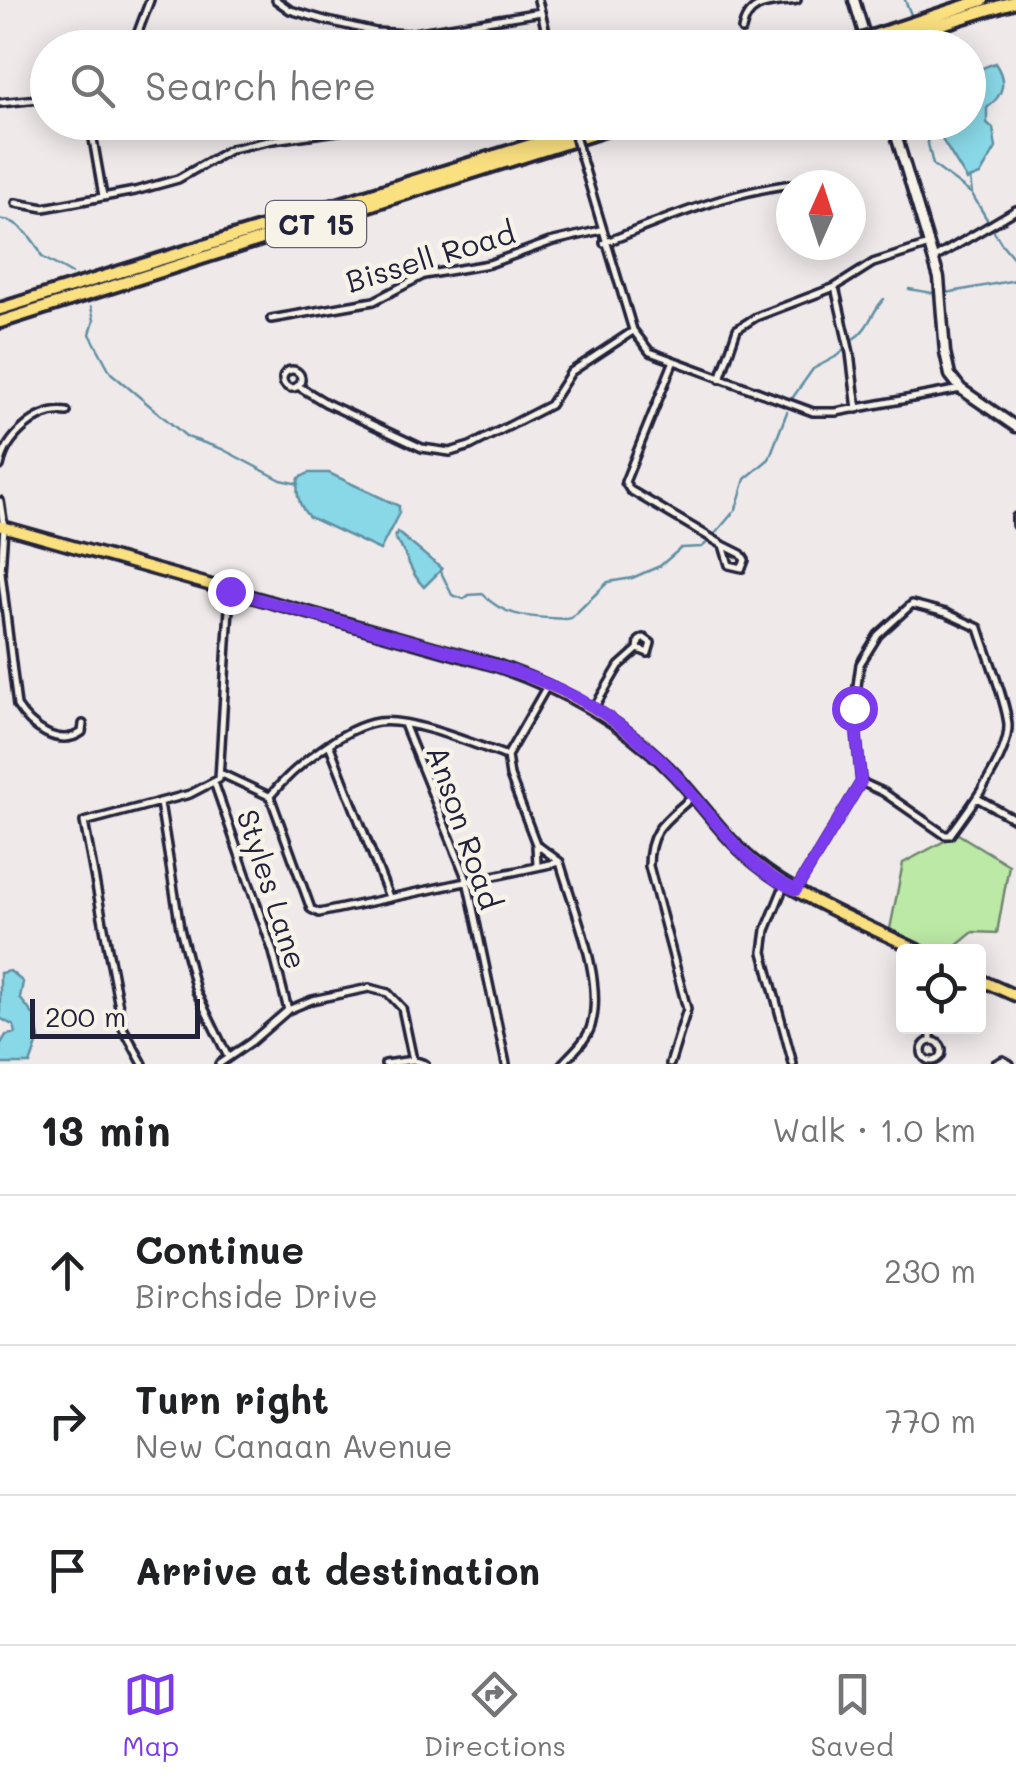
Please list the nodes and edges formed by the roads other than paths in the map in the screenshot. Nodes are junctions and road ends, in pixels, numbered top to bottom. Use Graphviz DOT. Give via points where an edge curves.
graph roads {
  1 [pos="150,0"];
  2 [pos="276,0"];
  3 [pos="538,0"];
  4 [pos="797,0"];
  5 [pos="854,0"];
  6 [pos="983,0"];
  7 [pos="1016,2"];
  8 [pos="541,12"];
  9 [pos="936,21"];
  10 [pos="139,30"];
  11 [pos="367,30"];
  12 [pos="432,30"];
  13 [pos="546,30"];
  14 [pos="742,30"];
  15 [pos="865,30"];
  16 [pos="906,30"];
  17 [pos="30,100"];
  18 [pos="0,104"];
  19 [pos="93,140"];
  20 [pos="273,140"];
  21 [pos="547,140"];
  22 [pos="574,140"];
  23 [pos="576,140"];
  24 [pos="897,140"];
  25 [pos="776,189"];
  26 [pos="104,196"];
  27 [pos="16,203"];
  28 [pos="1016,210"];
  29 [pos="601,230"];
  30 [pos="604,242"];
  31 [pos="929,246"];
  32 [pos="933,259"];
  33 [pos="835,287"];
  34 [pos="0,309"];
  35 [pos="271,319"];
  36 [pos="0,322"];
  37 [pos="633,330"];
  38 [pos="673,362"];
  39 [pos="720,379"];
  40 [pos="298,386"];
  41 [pos="961,389"];
  42 [pos="857,408"];
  43 [pos="68,412"];
  44 [pos="1016,427"];
  45 [pos="0,466"];
  46 [pos="0,501"];
  47 [pos="1016,517"];
  48 [pos="1016,526"];
  49 [pos="2,527"];
  50 [pos="723,545"];
  51 [pos="230,591"];
  52 [pos="638,649"];
  53 [pos="548,683"];
  54 [pos="594,708"];
  55 [pos="83,724"];
  56 [pos="404,724"];
  57 [pos="329,744"];
  58 [pos="506,756"];
  59 [pos="222,774"];
  60 [pos="861,782"];
  61 [pos="214,783"];
  62 [pos="270,796"];
  63 [pos="694,796"];
  64 [pos="977,798"];
  65 [pos="160,802"];
  66 [pos="1016,820"];
  67 [pos="536,844"];
  68 [pos="560,862"];
  69 [pos="537,866"];
  70 [pos="467,880"];
  71 [pos="784,886"];
  72 [pos="796,890"];
  73 [pos="389,897"];
  74 [pos="906,944"];
  75 [pos="986,982"];
  76 [pos="1016,996"];
  77 [pos="288,1010"];
  78 [pos="931,1034"];
  79 [pos="932,1042"];
  80 [pos="228,1057"];
  81 [pos="414,1060"];
  82 [pos="143,1064"];
  83 [pos="219,1064"];
  84 [pos="385,1064"];
  85 [pos="425,1064"];
  86 [pos="506,1064"];
  87 [pos="562,1064"];
  88 [pos="670,1064"];
  89 [pos="793,1064"];
  90 [pos="995,1064"];
  91 [pos="1010,1064"];
  1 -- 10 [label="street"];
  2 -- 11 [label="street" via="290,10"];
  3 -- 8 [label="street"];
  4 -- 14 [label="street" via="753,8"];
  5 -- 15 [label="street"];
  6 -- 9 [label="highway"];
  7 -- 9 [label="highway"];
  8 -- 12 [label="street"];
  8 -- 13 [label="street"];
  9 -- 16 [label="highway"];
  17 -- 18 [label="street"];
  19 -- 26 [label="street"];
  20 -- 26 [label="street" via="231,149 178,179"];
  21 -- 34 [label="highway, CT 15"];
  22 -- 36 [label="highway, CT 15"];
  23 -- 29 [label="street, bridge"];
  24 -- 31 [label="street"];
  25 -- 30 [label="street" via="709,203"];
  26 -- 27 [label="street" via="44,208"];
  28 -- 32 [label="street"];
  29 -- 30 [label="street"];
  29 -- 35 [label="street, Bissell Road" via="489,264 424,275 374,301"];
  30 -- 37 [label="street"];
  31 -- 32 [label="street"];
  31 -- 33 [label="street" via="873,262"];
  32 -- 41 [label="street" via="946,359"];
  33 -- 39 [label="street" via="737,329"];
  33 -- 42 [label="street"];
  37 -- 38 [label="street" via="650,352"];
  37 -- 40 [label="street" via="571,372 550,405 450,452 422,448"];
  38 -- 39 [label="street"];
  38 -- 50 [label="street" via="624,480 630,490"];
  39 -- 42 [label="street" via="803,410"];
  41 -- 42 [label="street"];
  41 -- 44 [label="street"];
  43 -- 45 [label="street" via="54,410 21,430"];
  46 -- 49 [label="street"];
  47 -- 48 [label="street"];
  49 -- 51 [label="main road"];
  49 -- 55 [label="street" via="17,706 26,721 61,738 75,737"];
  50 -- 50 [label="street" via="729,565 742,568 741,554"];
  51 -- 53 [label="main road"];
  51 -- 59 [label="street"];
  52 -- 54 [label="street" via="618,666"];
  53 -- 54 [label="main road"];
  53 -- 58 [label="street"];
  54 -- 63 [label="main road" via="654,754"];
  56 -- 57 [label="street" via="378,722"];
  56 -- 58 [label="street"];
  56 -- 70 [label="street, Anson Road"];
  57 -- 62 [label="street"];
  57 -- 73 [label="street"];
  58 -- 67 [label="street"];
  59 -- 61 [label="street"];
  59 -- 62 [label="street"];
  60 -- 64 [label="street" via="945,835"];
  60 -- 64 [label="street" via="854,708 860,664 878,635 912,604 979,628 1008,724"];
  60 -- 72 [label="street"];
  61 -- 65 [label="street"];
  61 -- 77 [label="street, Styles Lane"];
  62 -- 73 [label="street" via="311,909 319,914"];
  63 -- 71 [label="main road"];
  63 -- 88 [label="street" via="661,824 649,846 687,1010"];
  64 -- 66 [label="street"];
  65 -- 80 [label="street" via="196,991"];
  65 -- 82 [label="street" via="84,822 123,1028"];
  67 -- 68 [label="street"];
  67 -- 69 [label="street"];
  68 -- 69 [label="street"];
  68 -- 87 [label="street" via="593,988 590,1028"];
  69 -- 70 [label="street"];
  70 -- 73 [label="street"];
  70 -- 86 [label="street, Anson Road"];
  71 -- 72 [label="main road"];
  71 -- 89 [label="street" via="764,952"];
  72 -- 74 [label="main road"];
  75 -- 76 [label="main road"];
  77 -- 80 [label="street, Styles Lane"];
  77 -- 81 [label="street, Styles Lane" via="380,989 402,1008"];
  78 -- 79 [label="street"];
  80 -- 83 [label="street, Styles Lane"];
  81 -- 84 [label="street"];
  81 -- 85 [label="street"];
  90 -- 91 [label="street"];
}
